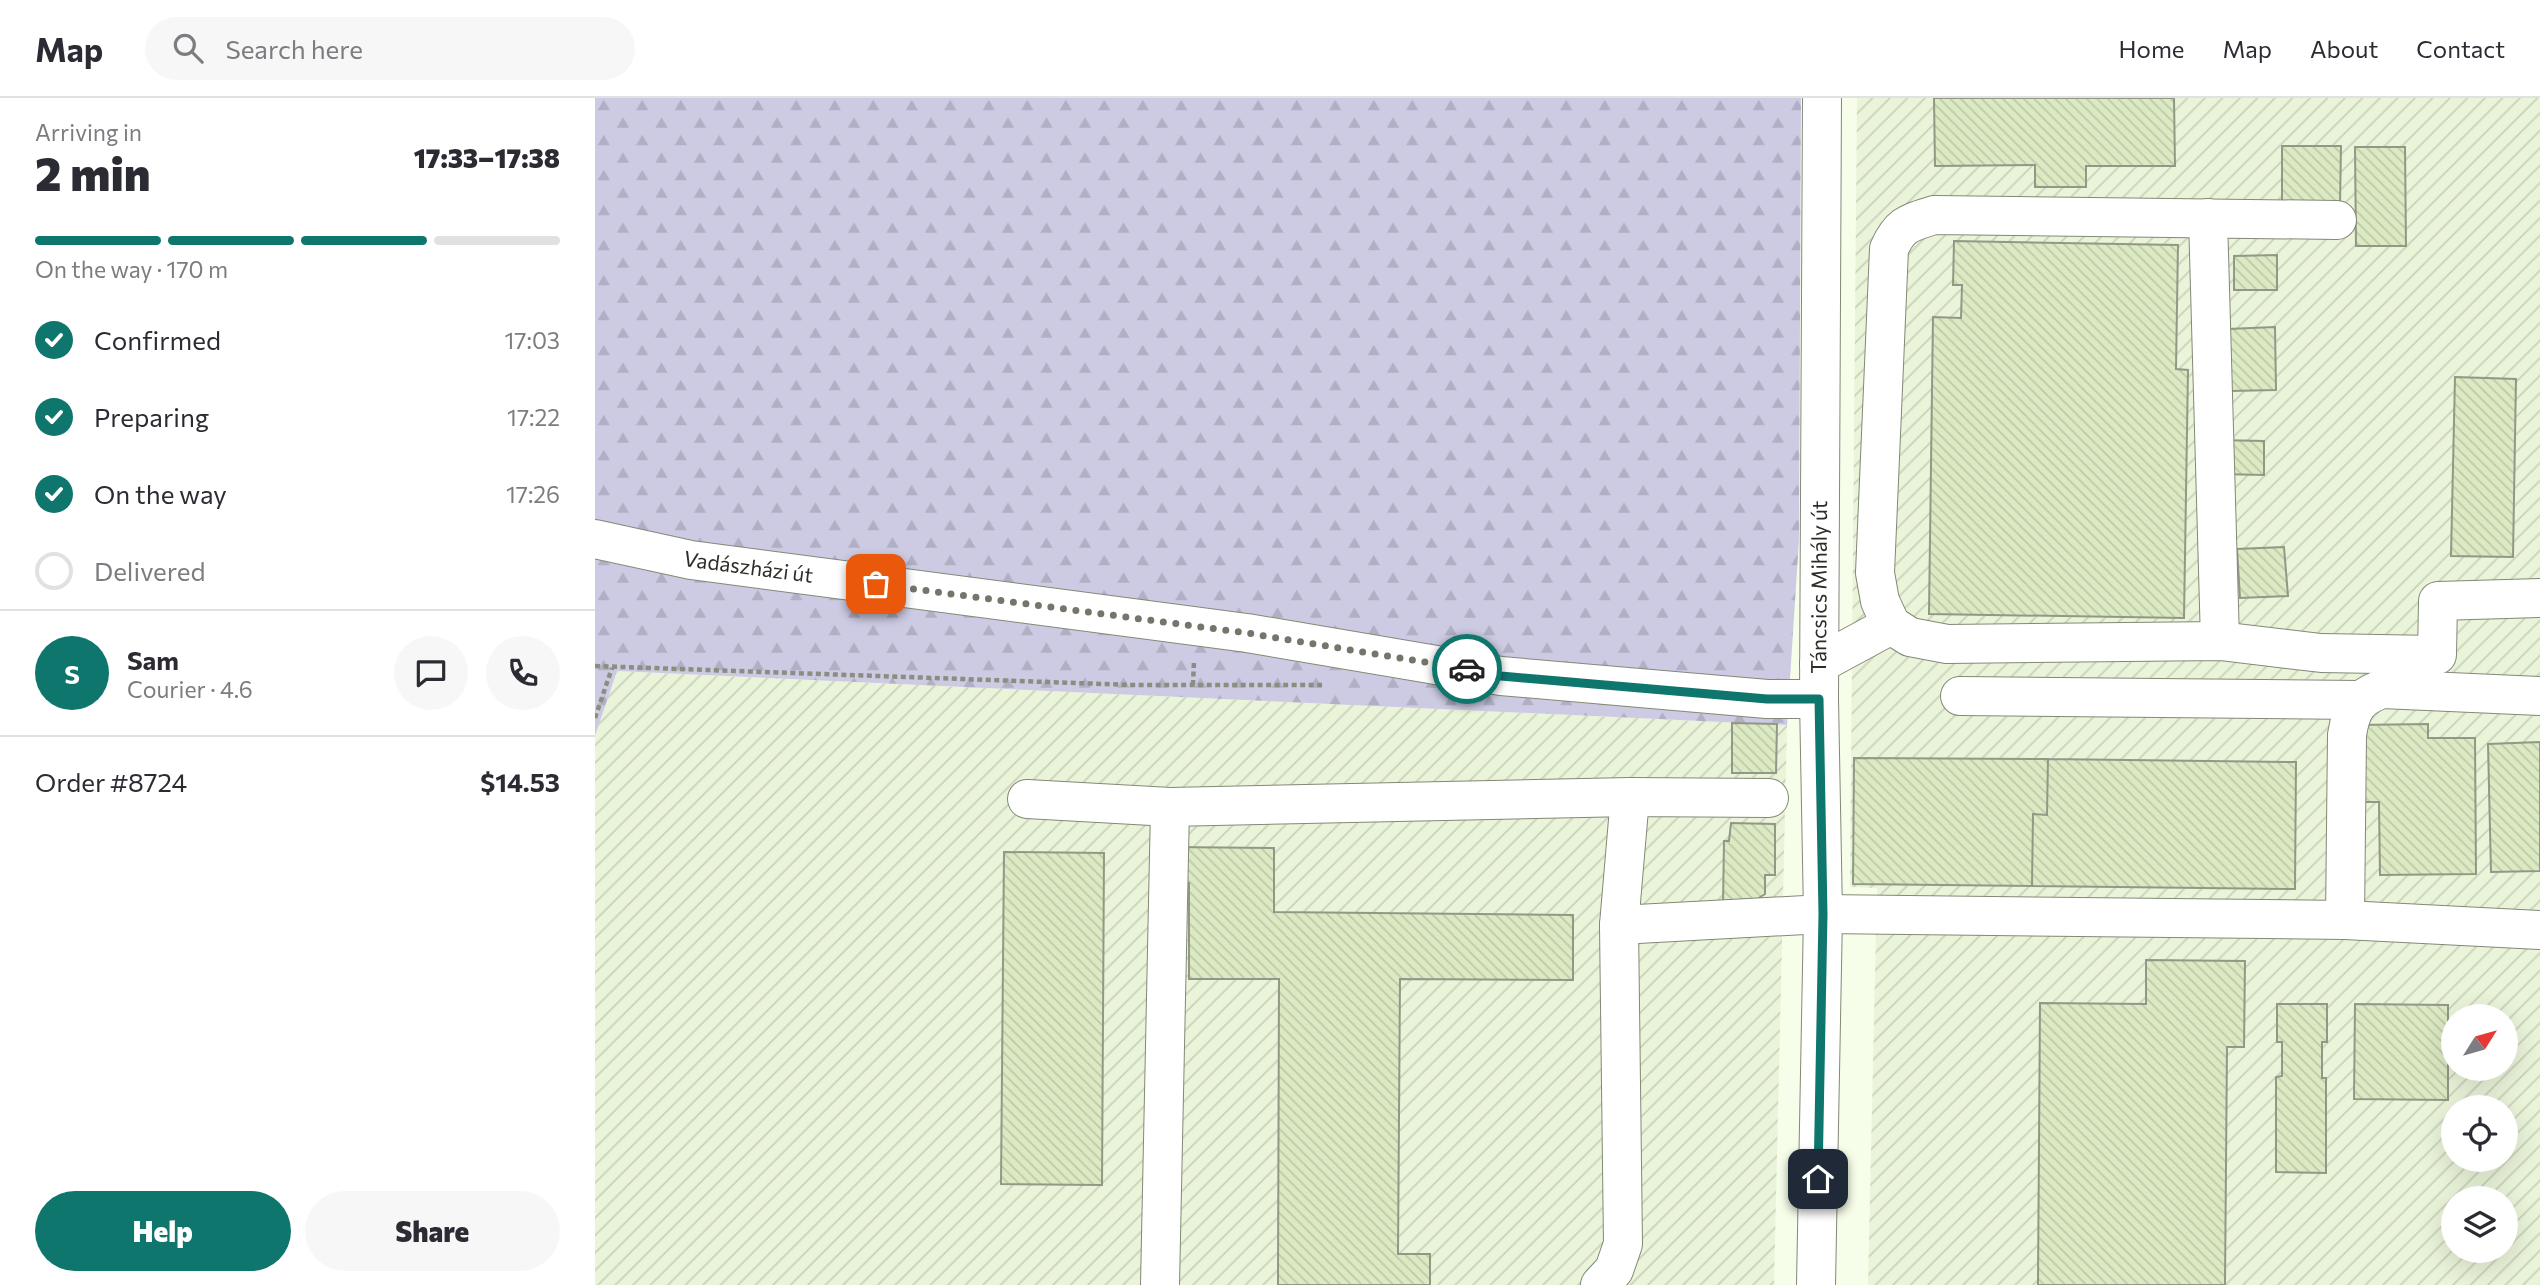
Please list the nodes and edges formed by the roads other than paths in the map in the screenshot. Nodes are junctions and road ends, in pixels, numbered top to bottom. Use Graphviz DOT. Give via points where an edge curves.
graph roads {
  1 [pos="1822,98"];
  2 [pos="2209,218"];
  3 [pos="2337,220"];
  4 [pos="595,539"];
  5 [pos="2540,598"];
  6 [pos="1891,625"];
  7 [pos="2220,641"];
  8 [pos="1819,681"];
  9 [pos="1960,696"];
  10 [pos="2540,696"];
  11 [pos="2359,700"];
  12 [pos="1630,797"];
  13 [pos="1769,797"];
  14 [pos="1027,799"];
  15 [pos="1170,807"];
  16 [pos="1823,914"];
  17 [pos="2345,920"];
  18 [pos="1619,925"];
  19 [pos="2540,930"];
  20 [pos="1160,1285"];
  21 [pos="1600,1285"];
  22 [pos="1816,1285"];
  1 -- 8 [label="street, Táncsics Mihály út"];
  2 -- 3 [label="street"];
  2 -- 6 [label="street" via="1934,215 1896,232 1889,249 1875,573"];
  2 -- 7 [label="street"];
  4 -- 8 [label="street, Vadászházi út" via="691,559 1247,633 1501,676 1767,699"];
  5 -- 7 [label="street" via="2438,601 2437,655 2321,653"];
  6 -- 7 [label="street" via="1910,636 1947,643"];
  6 -- 8 [label="street"];
  8 -- 16 [label="street, Táncsics Mihály út"];
  9 -- 11 [label="street"];
  10 -- 11 [label="street" via="2382,689"];
  11 -- 17 [label="street" via="2347,735"];
  12 -- 13 [label="street"];
  12 -- 15 [label="street"];
  12 -- 18 [label="street"];
  14 -- 15 [label="street"];
  15 -- 20 [label="street"];
  16 -- 17 [label="street"];
  16 -- 18 [label="street"];
  16 -- 22 [label="street, Táncsics Mihály út"];
  17 -- 19 [label="street"];
  18 -- 21 [label="street" via="1623,1244 1614,1270"];
}
